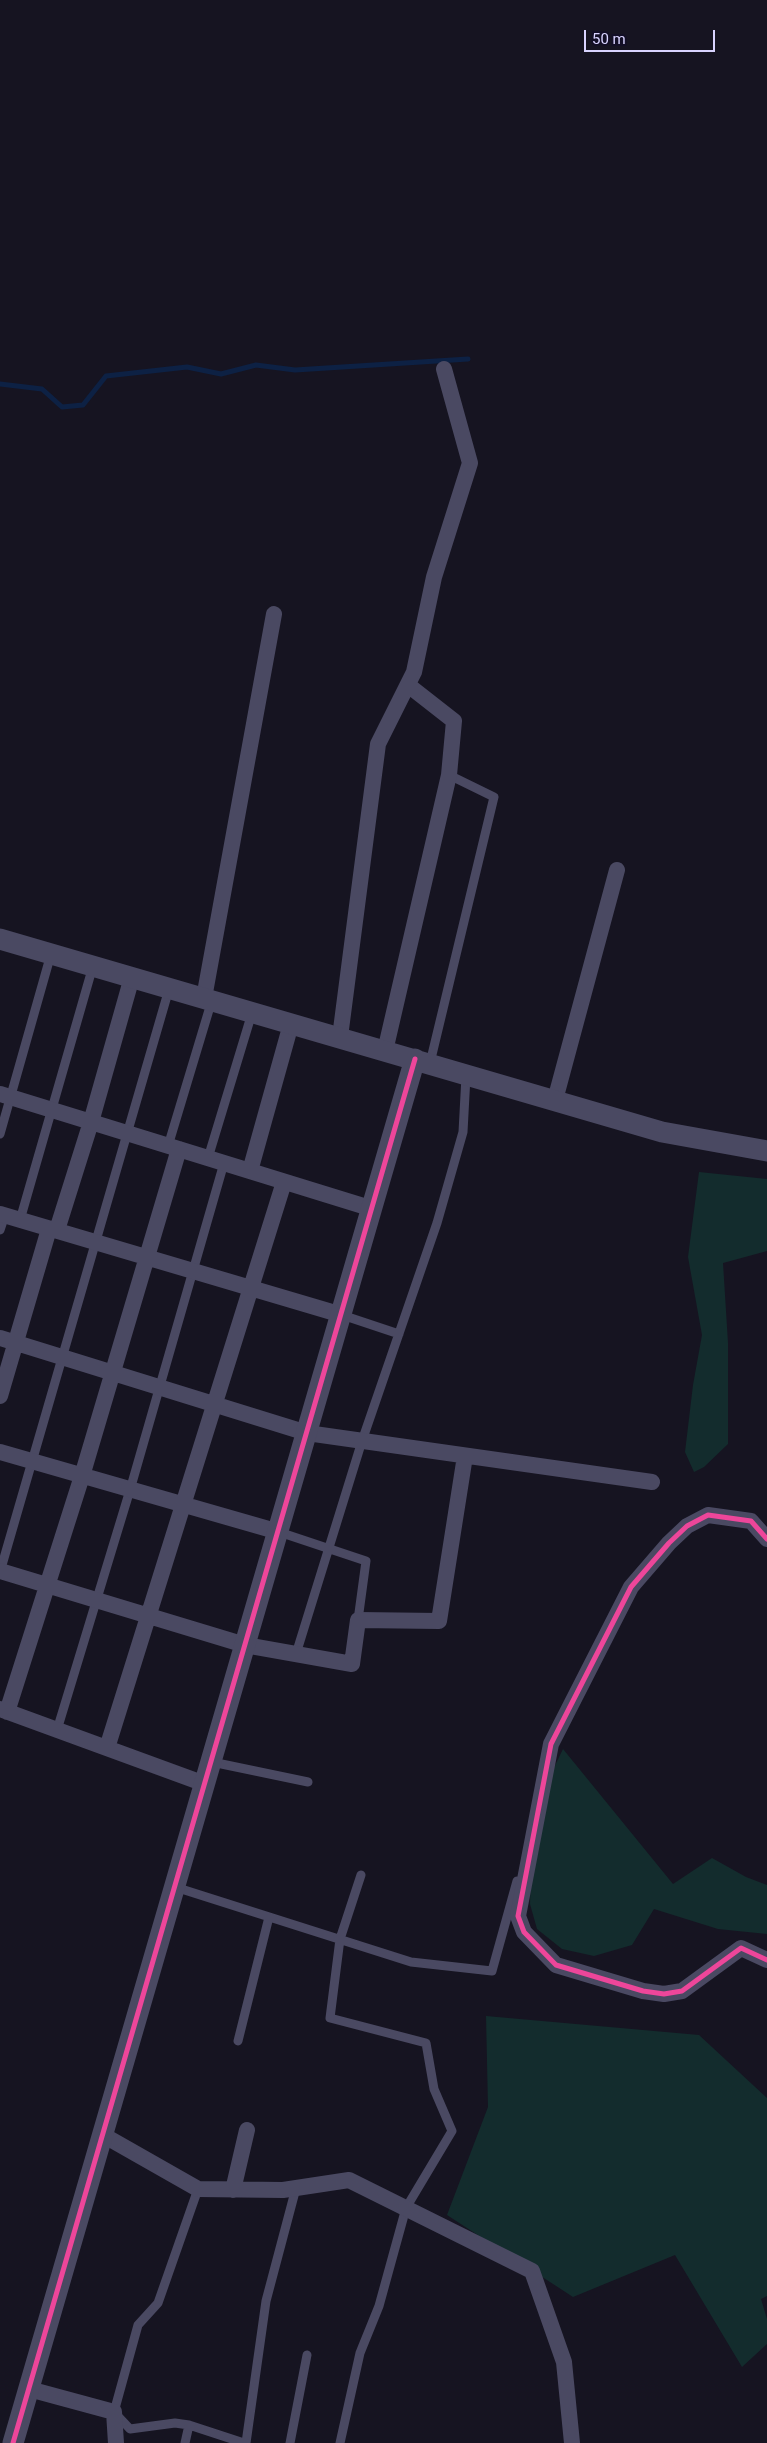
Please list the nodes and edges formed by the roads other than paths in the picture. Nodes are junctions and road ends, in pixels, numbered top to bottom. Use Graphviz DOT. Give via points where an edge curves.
graph roads {
  1 [pos="444,369"];
  2 [pos="274,614"];
  3 [pos="408,685"];
  4 [pos="449,775"];
  5 [pos="617,870"];
  6 [pos="0,939"];
  7 [pos="51,954"];
  8 [pos="93,966"];
  9 [pos="132,977"];
  10 [pos="169,988"];
  11 [pos="208,999"];
  12 [pos="252,1013"];
  13 [pos="291,1024"];
  14 [pos="340,1037"];
  15 [pos="385,1051"];
  16 [pos="422,1061"];
  17 [pos="466,1074"];
  18 [pos="5,1096"];
  19 [pos="555,1100"];
  20 [pos="52,1110"];
  21 [pos="91,1122"];
  22 [pos="128,1133"];
  23 [pos="0,1134"];
  24 [pos="174,1148"];
  25 [pos="767,1151"];
  26 [pos="208,1158"];
  27 [pos="224,1163"];
  28 [pos="250,1171"];
  29 [pos="284,1182"];
  30 [pos="373,1208"];
  31 [pos="6,1220"];
  32 [pos="53,1230"];
  33 [pos="97,1242"];
  34 [pos="147,1258"];
  35 [pos="193,1271"];
  36 [pos="251,1288"];
  37 [pos="342,1315"];
  38 [pos="399,1334"];
  39 [pos="0,1338"];
  40 [pos="16,1343"];
  41 [pos="61,1357"];
  42 [pos="112,1373"];
  43 [pos="159,1387"];
  44 [pos="0,1396"];
  45 [pos="214,1404"];
  46 [pos="308,1433"];
  47 [pos="362,1441"];
  48 [pos="0,1452"];
  49 [pos="465,1456"];
  50 [pos="32,1462"];
  51 [pos="82,1476"];
  52 [pos="652,1482"];
  53 [pos="130,1490"];
  54 [pos="183,1505"];
  55 [pos="279,1532"];
  56 [pos="767,1540"];
  57 [pos="328,1549"];
  58 [pos="0,1571"];
  59 [pos="47,1585"];
  60 [pos="96,1600"];
  61 [pos="148,1616"];
  62 [pos="358,1620"];
  63 [pos="246,1646"];
  64 [pos="296,1654"];
  65 [pos="4,1710"];
  66 [pos="57,1730"];
  67 [pos="107,1748"];
  68 [pos="211,1762"];
  69 [pos="308,1782"];
  70 [pos="205,1784"];
  71 [pos="361,1875"];
  72 [pos="518,1880"];
  73 [pos="175,1887"];
  74 [pos="269,1917"];
  75 [pos="340,1939"];
  76 [pos="767,1960"];
  77 [pos="238,2041"];
  78 [pos="247,2130"];
  79 [pos="103,2135"];
  80 [pos="296,2188"];
  81 [pos="198,2189"];
  82 [pos="233,2190"];
  83 [pos="406,2208"];
  84 [pos="307,2355"];
  85 [pos="28,2388"];
  86 [pos="114,2412"];
  87 [pos="189,2425"];
  88 [pos="13,2443"];
  89 [pos="116,2443"];
  90 [pos="185,2443"];
  91 [pos="245,2443"];
  92 [pos="290,2443"];
  93 [pos="340,2443"];
  94 [pos="572,2443"];
  1 -- 3 [label="street" via="470,463 434,577 414,672"];
  2 -- 11 [label="street"];
  3 -- 4 [label="street" via="454,721"];
  3 -- 14 [label="street" via="378,744"];
  4 -- 15 [label="street"];
  4 -- 16 [label="lane" via="494,797"];
  5 -- 19 [label="street"];
  6 -- 7 [label="street"];
  7 -- 8 [label="street"];
  7 -- 18 [label="lane"];
  8 -- 9 [label="street"];
  8 -- 20 [label="lane"];
  9 -- 10 [label="street"];
  9 -- 21 [label="street"];
  10 -- 11 [label="street"];
  10 -- 22 [label="lane"];
  11 -- 12 [label="street"];
  11 -- 24 [label="lane"];
  12 -- 13 [label="street"];
  12 -- 26 [label="lane"];
  13 -- 14 [label="street"];
  13 -- 28 [label="street"];
  14 -- 15 [label="street"];
  15 -- 16 [label="street"];
  16 -- 17 [label="street"];
  16 -- 30 [label="street"];
  17 -- 19 [label="street"];
  17 -- 38 [label="lane" via="463,1132 437,1223"];
  18 -- 20 [label="street"];
  18 -- 23 [label="lane"];
  19 -- 25 [label="street" via="662,1132"];
  20 -- 21 [label="street"];
  20 -- 31 [label="lane"];
  21 -- 22 [label="street"];
  21 -- 32 [label="street"];
  22 -- 24 [label="street"];
  22 -- 33 [label="lane"];
  24 -- 26 [label="street"];
  24 -- 34 [label="street"];
  26 -- 27 [label="street"];
  27 -- 28 [label="street"];
  27 -- 35 [label="lane"];
  28 -- 29 [label="street"];
  29 -- 30 [label="street"];
  29 -- 36 [label="street"];
  30 -- 37 [label="street"];
  31 -- 32 [label="street"];
  32 -- 33 [label="street"];
  32 -- 40 [label="street"];
  33 -- 34 [label="street"];
  33 -- 41 [label="lane"];
  34 -- 35 [label="street"];
  34 -- 42 [label="street"];
  35 -- 36 [label="street"];
  35 -- 43 [label="lane"];
  36 -- 37 [label="street"];
  36 -- 45 [label="street"];
  37 -- 38 [label="lane"];
  37 -- 46 [label="street"];
  38 -- 47 [label="lane"];
  39 -- 40 [label="street"];
  40 -- 41 [label="street"];
  40 -- 44 [label="street"];
  41 -- 42 [label="street"];
  41 -- 50 [label="lane"];
  42 -- 43 [label="street"];
  42 -- 51 [label="street"];
  43 -- 45 [label="street"];
  43 -- 53 [label="lane"];
  45 -- 46 [label="street"];
  45 -- 54 [label="street"];
  46 -- 47 [label="street"];
  46 -- 55 [label="street"];
  47 -- 49 [label="street"];
  47 -- 57 [label="lane"];
  48 -- 50 [label="street"];
  49 -- 52 [label="street"];
  49 -- 62 [label="street" via="440,1621"];
  50 -- 51 [label="street"];
  50 -- 58 [label="lane"];
  51 -- 53 [label="street"];
  51 -- 59 [label="street"];
  53 -- 54 [label="street"];
  53 -- 60 [label="lane"];
  54 -- 55 [label="street"];
  54 -- 61 [label="street"];
  55 -- 57 [label="lane"];
  55 -- 63 [label="street"];
  56 -- 76 [label="street" via="751,1521 708,1515 681,1531 631,1586 551,1744 518,1916 524,1932 556,1965 650,1992 682,1991 741,1948"];
  57 -- 62 [label="lane" via="366,1562"];
  57 -- 64 [label="lane"];
  58 -- 59 [label="street"];
  59 -- 60 [label="street"];
  59 -- 65 [label="street"];
  60 -- 61 [label="street"];
  60 -- 66 [label="lane"];
  61 -- 63 [label="street"];
  61 -- 67 [label="street"];
  62 -- 64 [label="street" via="352,1664"];
  63 -- 64 [label="street"];
  63 -- 68 [label="street"];
  65 -- 66 [label="street"];
  66 -- 67 [label="street"];
  67 -- 70 [label="street"];
  68 -- 69 [label="lane"];
  68 -- 70 [label="street"];
  70 -- 73 [label="street"];
  71 -- 75 [label="lane"];
  72 -- 75 [label="lane" via="492,1971 411,1962"];
  73 -- 74 [label="lane"];
  73 -- 79 [label="street"];
  74 -- 75 [label="lane"];
  74 -- 77 [label="lane"];
  75 -- 83 [label="lane" via="330,2018 426,2043 434,2089 452,2131"];
  78 -- 82 [label="street"];
  79 -- 81 [label="street"];
  79 -- 85 [label="street"];
  80 -- 82 [label="street"];
  80 -- 83 [label="street" via="349,2180"];
  80 -- 91 [label="lane" via="266,2301"];
  81 -- 82 [label="street"];
  81 -- 86 [label="lane" via="158,2304 138,2325"];
  83 -- 93 [label="lane" via="379,2306 360,2354"];
  83 -- 94 [label="street" via="532,2272 564,2362"];
  84 -- 92 [label="lane"];
  85 -- 86 [label="street"];
  85 -- 88 [label="street"];
  86 -- 87 [label="lane" via="130,2429 175,2423"];
  86 -- 89 [label="street"];
  87 -- 90 [label="lane"];
  87 -- 91 [label="lane"];
}
